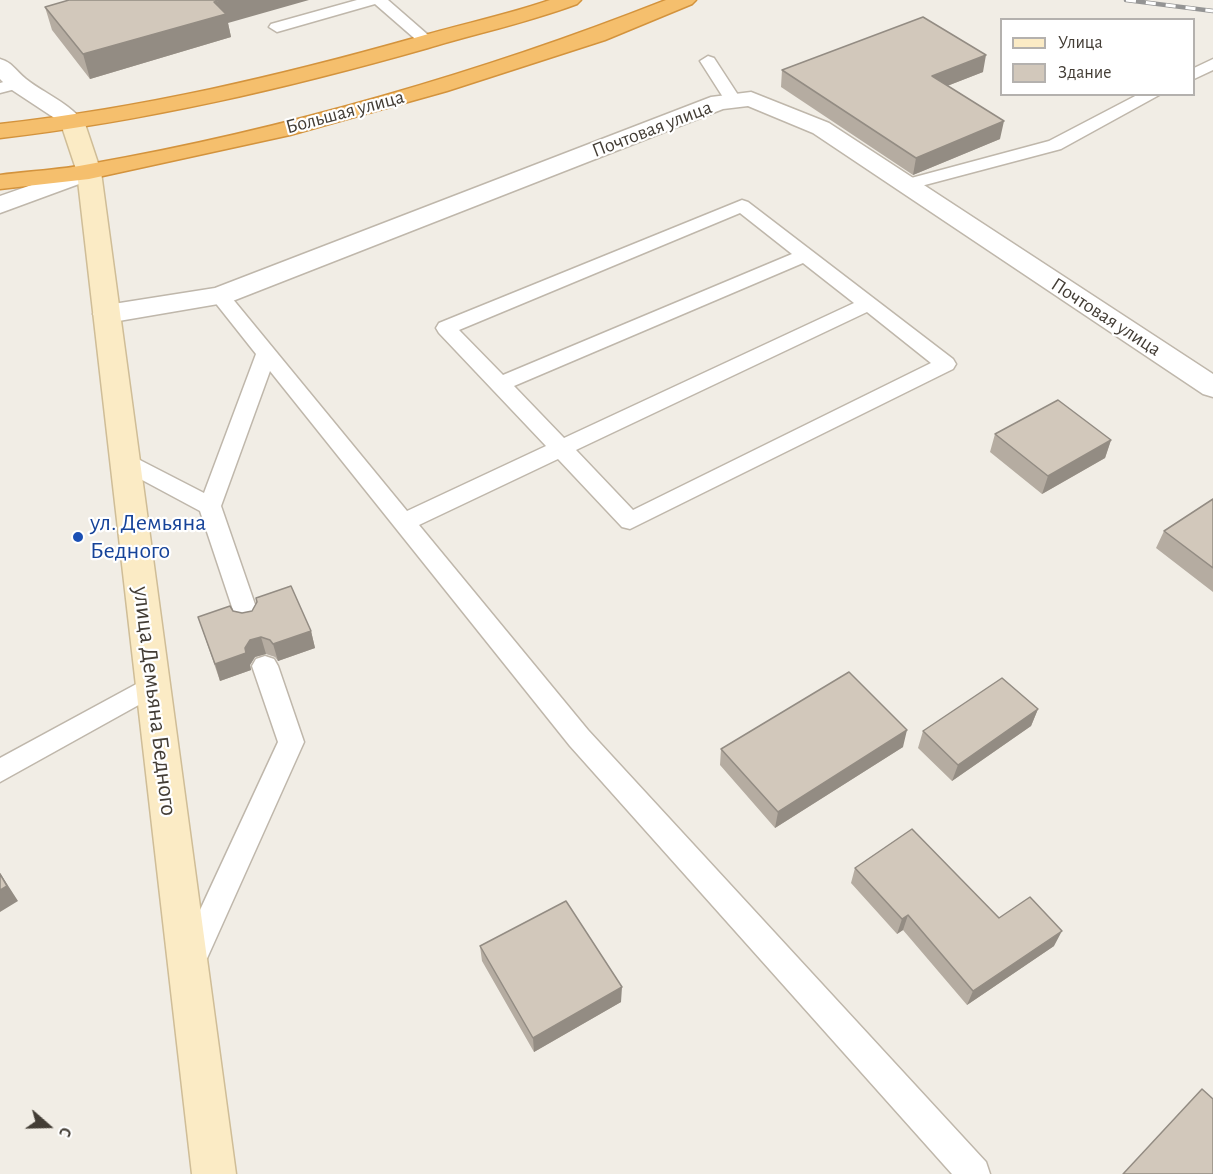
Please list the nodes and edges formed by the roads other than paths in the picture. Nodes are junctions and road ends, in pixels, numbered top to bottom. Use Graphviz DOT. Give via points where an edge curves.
graph roads {
  1 [pos="374,0"];
  2 [pos="379,0"];
  3 [pos="570,0"];
  4 [pos="685,0"];
  5 [pos="277,27"];
  6 [pos="427,41"];
  7 [pos="708,60"];
  8 [pos="1213,64"];
  9 [pos="0,66"];
  10 [pos="1195,73"];
  11 [pos="8,86"];
  12 [pos="1149,96"];
  13 [pos="734,101"];
  14 [pos="73,124"];
  15 [pos="0,131"];
  16 [pos="89,172"];
  17 [pos="0,182"];
  18 [pos="906,185"];
  19 [pos="0,205"];
  20 [pos="806,255"];
  21 [pos="220,296"];
  22 [pos="868,303"];
  23 [pos="107,314"];
  24 [pos="266,354"];
  25 [pos="500,384"];
  26 [pos="1213,387"];
  27 [pos="560,448"];
  28 [pos="126,462"];
  29 [pos="210,506"];
  30 [pos="404,522"];
  31 [pos="249,619"];
  32 [pos="265,666"];
  33 [pos="153,685"];
  34 [pos="0,771"];
  35 [pos="188,969"];
  36 [pos="214,1174"];
  37 [pos="974,1174"];
  1 -- 5 [label="lane"];
  2 -- 6 [label="lane"];
  3 -- 6 [label="highway, Большая улица"];
  4 -- 16 [label="highway, Большая улица" via="597,35 440,86 282,130"];
  6 -- 14 [label="highway, Большая улица" via="277,82"];
  7 -- 13 [label="lane"];
  8 -- 10 [label="lane"];
  9 -- 11 [label="street"];
  11 -- 14 [label="street" via="64,114"];
  12 -- 18 [label="lane" via="1055,145"];
  13 -- 18 [label="street, Почтовая улица" via="751,99 821,129"];
  13 -- 21 [label="street, Почтовая улица" via="708,107"];
  14 -- 15 [label="highway, Большая улица"];
  14 -- 16 [label="main road, улица Демьяна Бедного"];
  16 -- 17 [label="highway"];
  16 -- 19 [label="street, Большая улица"];
  16 -- 23 [label="main road, улица Демьяна Бедного"];
  18 -- 26 [label="street, Почтовая улица"];
  20 -- 22 [label="lane"];
  20 -- 25 [label="lane"];
  20 -- 25 [label="lane" via="742,206 446,328"];
  21 -- 23 [label="street, Почтовая улица"];
  21 -- 24 [label="lane"];
  22 -- 27 [label="lane"];
  22 -- 27 [label="lane" via="946,364 630,521"];
  23 -- 28 [label="main road, улица Демьяна Бедного"];
  24 -- 29 [label="lane"];
  24 -- 30 [label="lane"];
  25 -- 27 [label="lane"];
  27 -- 30 [label="lane"];
  28 -- 29 [label="lane"];
  28 -- 33 [label="main road, улица Демьяна Бедного"];
  29 -- 31 [label="lane"];
  30 -- 37 [label="lane" via="579,738"];
  32 -- 35 [label="lane" via="291,742"];
  33 -- 34 [label="lane"];
  33 -- 35 [label="main road, улица Демьяна Бедного"];
  35 -- 36 [label="main road, улица Демьяна Бедного"];
}
